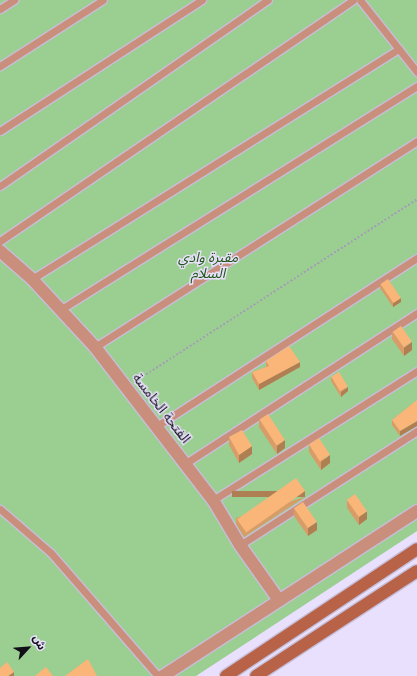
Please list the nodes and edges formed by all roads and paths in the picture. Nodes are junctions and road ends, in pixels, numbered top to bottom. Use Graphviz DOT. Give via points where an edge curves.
graph roads {
  1 [pos="14,0"];
  2 [pos="103,0"];
  3 [pos="202,0"];
  4 [pos="268,0"];
  5 [pos="353,0"];
  6 [pos="360,0"];
  7 [pos="0,9"];
  8 [pos="399,49"];
  9 [pos="0,66"];
  10 [pos="417,72"];
  11 [pos="417,86"];
  12 [pos="0,131"];
  13 [pos="417,141"];
  14 [pos="0,186"];
  15 [pos="417,199"];
  16 [pos="0,241"];
  17 [pos="0,251"];
  18 [pos="417,258"];
  19 [pos="32,279"];
  20 [pos="60,310"];
  21 [pos="417,313"];
  22 [pos="95,347"];
  23 [pos="417,371"];
  24 [pos="126,387"];
  25 [pos="157,426"];
  26 [pos="417,431"];
  27 [pos="186,463"];
  28 [pos="213,500"];
  29 [pos="0,509"];
  30 [pos="417,511"];
  31 [pos="240,545"];
  32 [pos="417,549"];
  33 [pos="417,571"];
  34 [pos="279,600"];
  35 [pos="158,676"];
  36 [pos="163,676"];
  37 [pos="226,676"];
  38 [pos="256,676"];
  1 -- 7 [label="lane"];
  2 -- 9 [label="lane"];
  3 -- 12 [label="lane"];
  4 -- 14 [label="lane"];
  5 -- 16 [label="lane"];
  6 -- 8 [label="lane"];
  8 -- 10 [label="lane"];
  8 -- 19 [label="lane"];
  11 -- 20 [label="lane"];
  13 -- 22 [label="lane"];
  15 -- 24 [label="path"];
  17 -- 19 [label="street, الفتحة الخامسة"];
  18 -- 25 [label="lane"];
  19 -- 20 [label="street, الفتحة الخامسة"];
  20 -- 22 [label="street, الفتحة الخامسة"];
  21 -- 27 [label="lane"];
  22 -- 24 [label="street, الفتحة الخامسة"];
  23 -- 28 [label="lane"];
  24 -- 25 [label="street, الفتحة الخامسة"];
  25 -- 27 [label="street, الفتحة الخامسة"];
  26 -- 31 [label="lane"];
  27 -- 28 [label="street, الفتحة الخامسة"];
  28 -- 31 [label="street, الفتحة الخامسة"];
  29 -- 35 [label="lane" via="51,554"];
  30 -- 34 [label="street"];
  31 -- 34 [label="street, الفتحة الخامسة"];
  32 -- 37 [label="main road"];
  33 -- 38 [label="main road"];
  34 -- 36 [label="street"];
}
